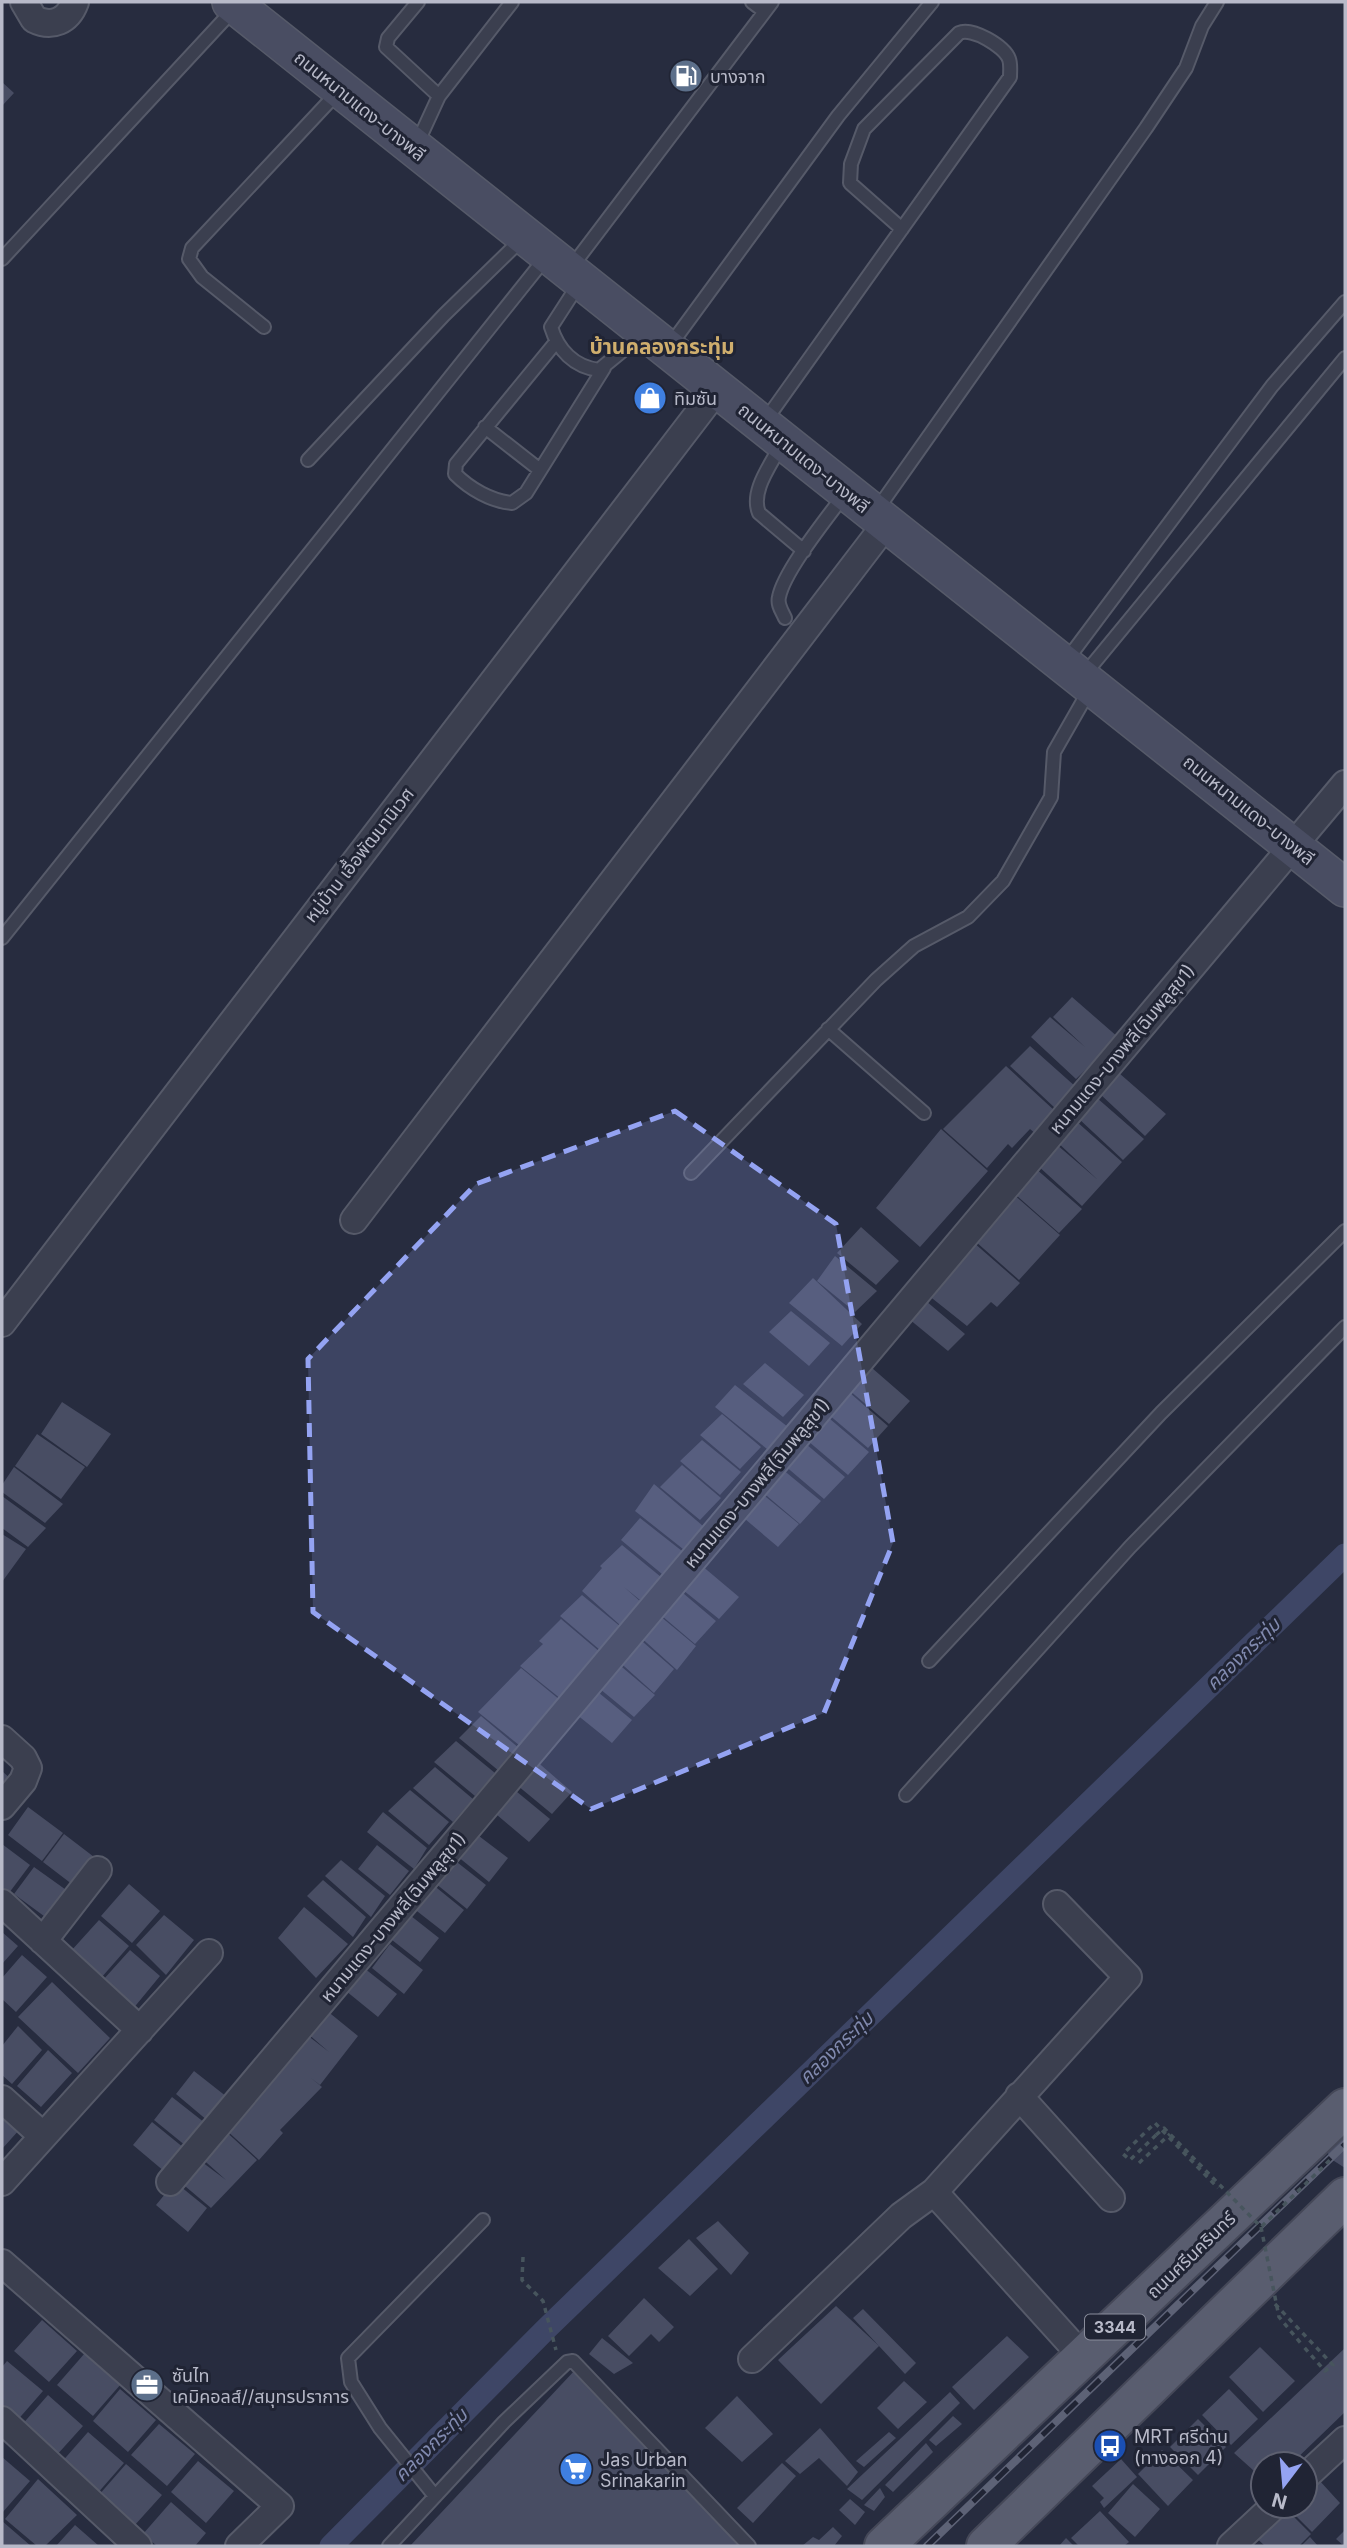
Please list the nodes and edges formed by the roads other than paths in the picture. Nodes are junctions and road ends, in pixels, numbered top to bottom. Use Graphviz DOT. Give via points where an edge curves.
graph roads {
  1 [pos="24,2"];
  2 [pos="75,2"];
  3 [pos="418,2"];
  4 [pos="512,2"];
  5 [pos="751,2"];
  6 [pos="932,2"];
  7 [pos="1217,2"];
  8 [pos="234,4"];
  9 [pos="768,6"];
  10 [pos="340,90"];
  11 [pos="439,96"];
  12 [pos="414,149"];
  13 [pos="902,229"];
  14 [pos="2,259"];
  15 [pos="555,261"];
  16 [pos="1345,302"];
  17 [pos="264,327"];
  18 [pos="656,341"];
  19 [pos="556,342"];
  20 [pos="1345,358"];
  21 [pos="604,368"];
  22 [pos="718,388"];
  23 [pos="485,427"];
  24 [pos="773,433"];
  25 [pos="308,460"];
  26 [pos="540,470"];
  27 [pos="869,510"];
  28 [pos="804,551"];
  29 [pos="785,618"];
  30 [pos="1079,676"];
  31 [pos="1345,784"];
  32 [pos="1293,845"];
  33 [pos="1345,888"];
  34 [pos="2,938"];
  35 [pos="828,1029"];
  36 [pos="924,1113"];
  37 [pos="691,1173"];
  38 [pos="354,1220"];
  39 [pos="1345,1231"];
  40 [pos="2,1323"];
  41 [pos="1345,1327"];
  42 [pos="929,1661"];
  43 [pos="2,1739"];
  44 [pos="906,1795"];
  45 [pos="2,1806"];
  46 [pos="98,1870"];
  47 [pos="2,1903"];
  48 [pos="1057,1903"];
  49 [pos="43,1941"];
  50 [pos="209,1953"];
  51 [pos="140,2030"];
  52 [pos="1019,2096"];
  53 [pos="2,2099"];
  54 [pos="1345,2108"];
  55 [pos="43,2136"];
  56 [pos="2,2182"];
  57 [pos="170,2182"];
  58 [pos="933,2192"];
  59 [pos="1345,2197"];
  60 [pos="1111,2198"];
  61 [pos="483,2220"];
  62 [pos="2,2263"];
  63 [pos="1083,2357"];
  64 [pos="752,2358"];
  65 [pos="2,2420"];
  66 [pos="1345,2440"];
  67 [pos="1319,2464"];
  68 [pos="434,2496"];
  69 [pos="1259,2520"];
  70 [pos="138,2546"];
  71 [pos="239,2546"];
  72 [pos="389,2546"];
  73 [pos="749,2546"];
  74 [pos="884,2546"];
  75 [pos="986,2546"];
  76 [pos="1231,2546"];
  1 -- 2 [label="street" via="34,19 50,23 66,18"];
  3 -- 11 [label="lane" via="388,38 386,47"];
  4 -- 11 [label="lane"];
  5 -- 9 [label="lane"];
  6 -- 18 [label="lane"];
  7 -- 27 [label="lane" via="1186,68 1152,118"];
  8 -- 10 [label="main road, ถนนหนามแดง-บางพลี"];
  8 -- 14 [label="lane"];
  9 -- 15 [label="lane"];
  10 -- 12 [label="main road, ถนนหนามแดง-บางพลี"];
  10 -- 17 [label="lane" via="192,248 189,259 202,277"];
  11 -- 12 [label="lane"];
  12 -- 15 [label="main road, ถนนหนามแดง-บางพลี"];
  13 -- 13 [label="lane" via="856,191 850,183 851,164 864,129 959,33 972,31 1004,51 1010,60 1010,77"];
  13 -- 24 [label="lane"];
  15 -- 18 [label="main road, ถนนหนามแดง-บางพลี"];
  15 -- 19 [label="lane" via="551,327"];
  15 -- 25 [label="lane" via="444,316"];
  15 -- 34 [label="lane"];
  16 -- 30 [label="lane" via="1272,386"];
  18 -- 21 [label="lane"];
  18 -- 22 [label="main road, ถนนหนามแดง-บางพลี"];
  19 -- 21 [label="lane" via="586,368"];
  19 -- 23 [label="lane"];
  20 -- 30 [label="lane"];
  21 -- 26 [label="lane"];
  22 -- 24 [label="main road, ถนนหนามแดง-บางพลี"];
  22 -- 40 [label="street, หมู่บ้าน เอื้อพัฒนานิเวศ"];
  23 -- 26 [label="lane"];
  23 -- 26 [label="lane" via="456,464 455,474 466,485 512,503 527,493"];
  24 -- 27 [label="main road, ถนนหนามแดง-บางพลี"];
  24 -- 28 [label="lane" via="756,504 760,513"];
  27 -- 28 [label="lane"];
  27 -- 30 [label="main road, ถนนหนามแดง-บางพลี"];
  27 -- 38 [label="street"];
  28 -- 29 [label="lane" via="779,594"];
  30 -- 32 [label="main road, ถนนหนามแดง-บางพลี"];
  30 -- 35 [label="lane" via="1054,752 1051,797 1003,881 968,917 914,946"];
  31 -- 32 [label="street, หนามแดง-บางพลี(ฉิมพลูสุข1)"];
  32 -- 33 [label="main road, ถนนหนามแดง-บางพลี"];
  32 -- 57 [label="street, หนามแดง-บางพลี(ฉิมพลูสุข1)"];
  35 -- 36 [label="lane"];
  35 -- 37 [label="lane"];
  39 -- 42 [label="lane" via="1161,1413"];
  41 -- 44 [label="lane" via="1130,1547"];
  43 -- 45 [label="street" via="28,1768"];
  46 -- 49 [label="street"];
  47 -- 49 [label="street"];
  48 -- 52 [label="street" via="1128,1977"];
  49 -- 51 [label="street"];
  50 -- 51 [label="street"];
  51 -- 55 [label="street"];
  52 -- 58 [label="street"];
  52 -- 60 [label="street"];
  53 -- 55 [label="street"];
  54 -- 63 [label="main road, ถนนศรีนครินทร์ / 3344" via="1250,2218"];
  55 -- 56 [label="street"];
  58 -- 63 [label="street"];
  58 -- 64 [label="street" via="901,2216"];
  59 -- 75 [label="main road"];
  61 -- 68 [label="lane" via="348,2358 351,2382 380,2428"];
  62 -- 71 [label="street" via="280,2506"];
  63 -- 74 [label="main road, ถนนศรีนครินทร์ / 3344"];
  65 -- 70 [label="street"];
  66 -- 67 [label="street"];
  68 -- 72 [label="lane"];
  68 -- 73 [label="lane" via="504,2422 573,2361"];
  69 -- 76 [label="street"];
}
